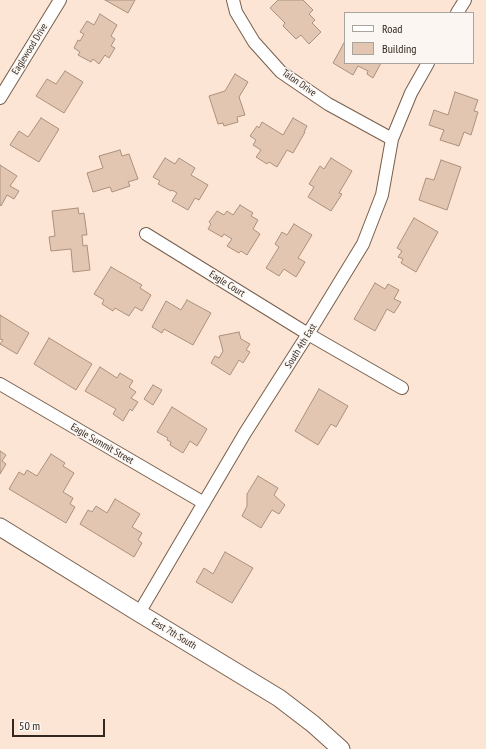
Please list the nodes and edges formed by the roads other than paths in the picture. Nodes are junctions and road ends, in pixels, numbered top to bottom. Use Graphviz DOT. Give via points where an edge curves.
graph roads {
  1 [pos="60,0"];
  2 [pos="233,0"];
  3 [pos="465,0"];
  4 [pos="458,12"];
  5 [pos="427,64"];
  6 [pos="0,98"];
  7 [pos="392,139"];
  8 [pos="146,234"];
  9 [pos="308,334"];
  10 [pos="0,384"];
  11 [pos="402,388"];
  12 [pos="204,503"];
  13 [pos="0,527"];
  14 [pos="140,613"];
  15 [pos="341,749"];
  1 -- 6 [label="street, Eaglewood Drive"];
  2 -- 7 [label="street, Talon Drive" via="236,12 254,42 281,72 328,104"];
  3 -- 4 [label="street"];
  5 -- 7 [label="street, South 4th East" via="411,93"];
  7 -- 9 [label="street, South 4th East" via="382,195 363,244"];
  8 -- 9 [label="street, Eagle Court"];
  9 -- 11 [label="street, Eagle Court"];
  9 -- 12 [label="street, South 4th East"];
  10 -- 12 [label="street, Eagle Summit Street"];
  12 -- 14 [label="street, South 4th East"];
  13 -- 14 [label="street, East 7th South"];
  14 -- 15 [label="street, East 7th South" via="279,698"];
}
